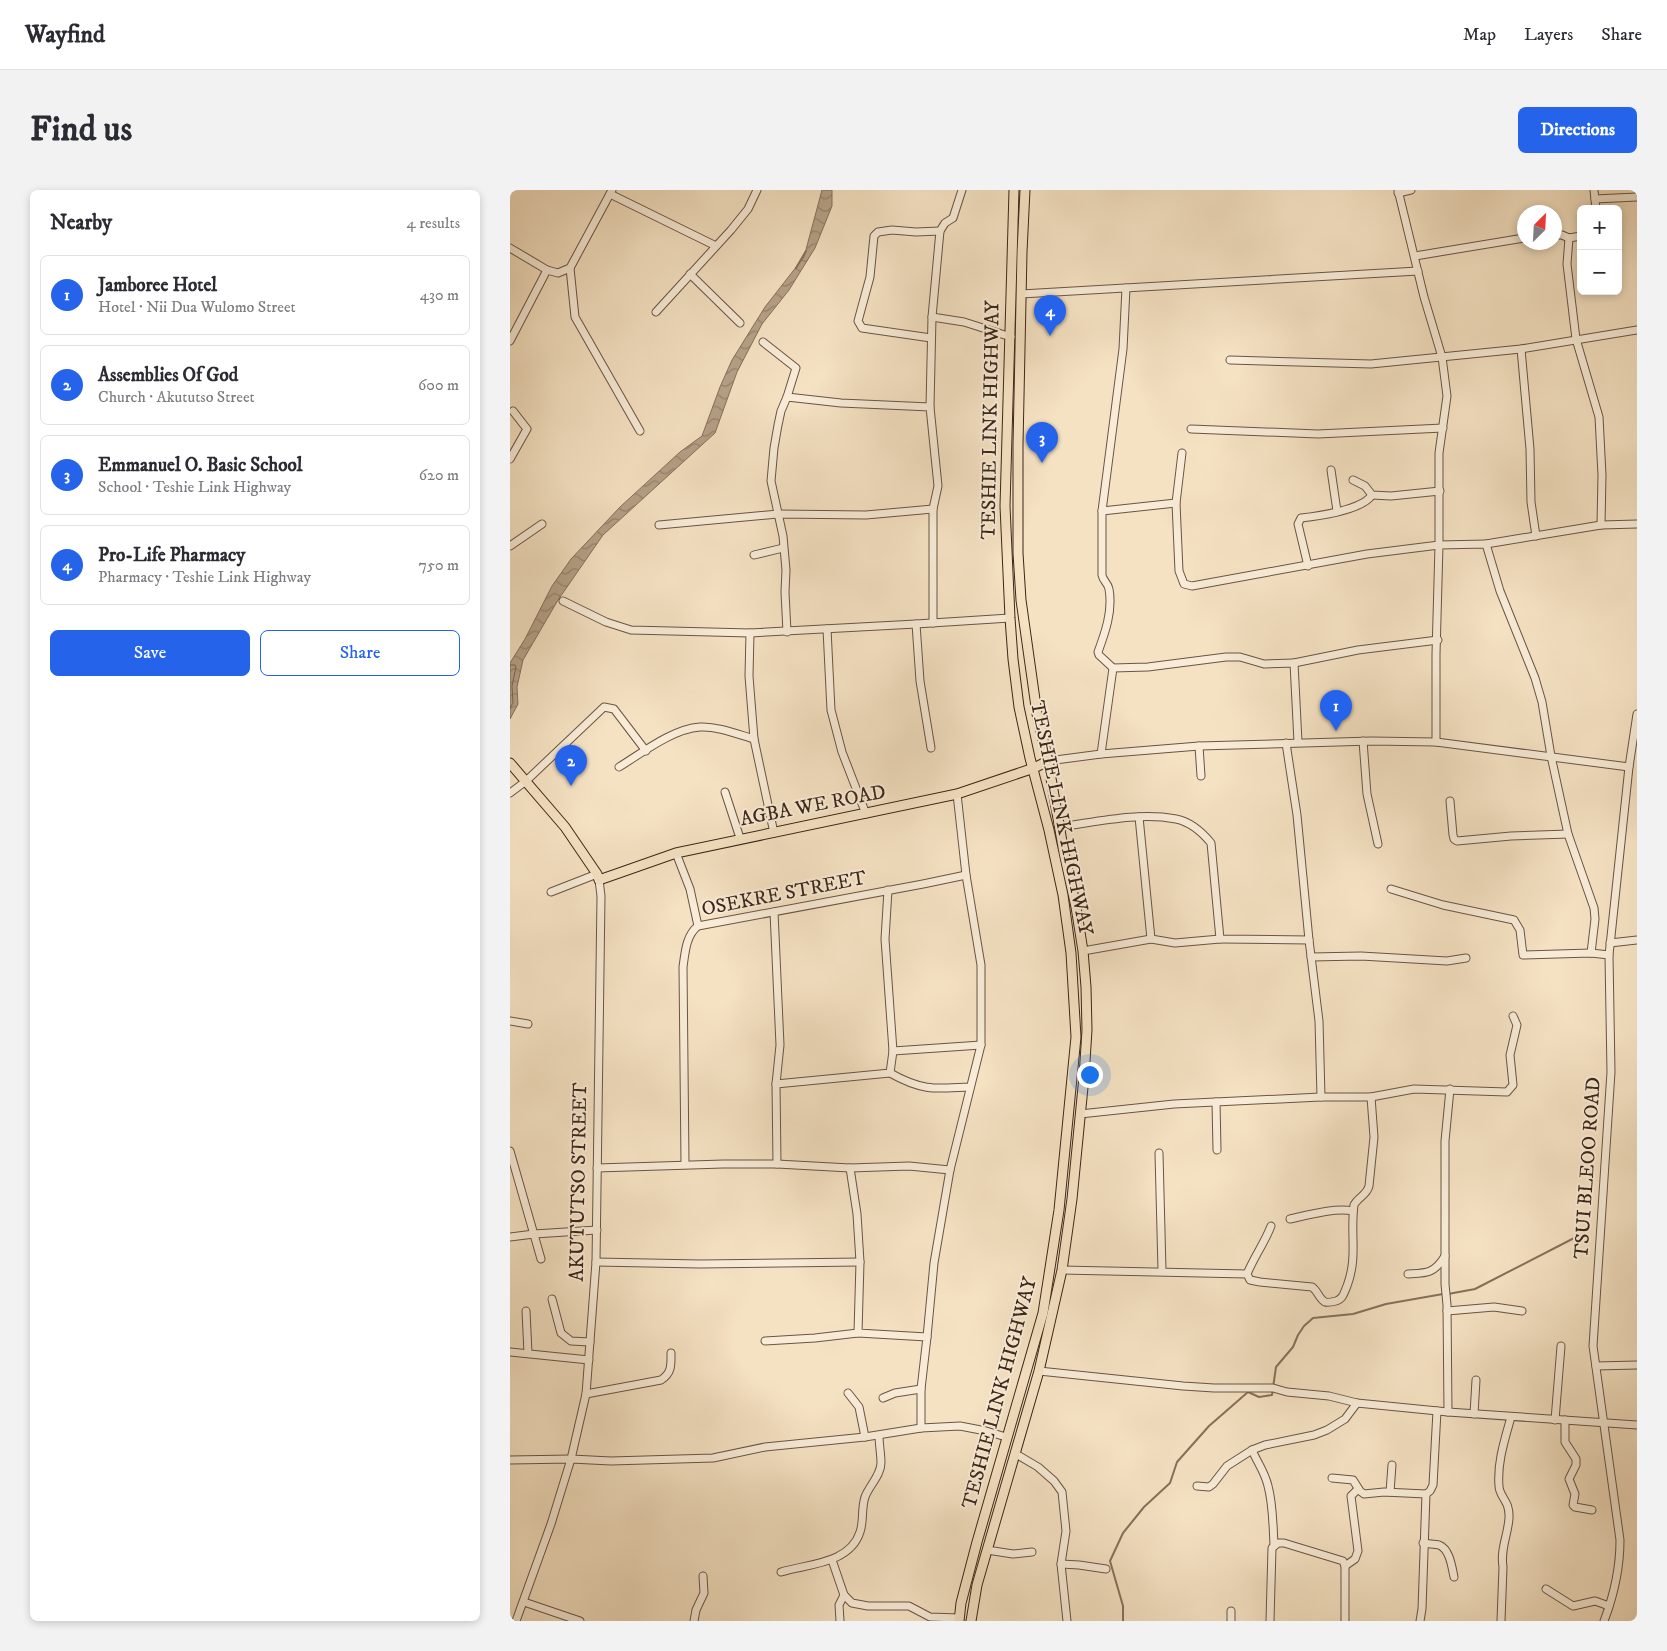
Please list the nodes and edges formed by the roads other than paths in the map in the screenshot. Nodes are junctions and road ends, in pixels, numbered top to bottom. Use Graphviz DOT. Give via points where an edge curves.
graph roads {
  1 [pos="757,190"];
  2 [pos="962,190"];
  3 [pos="1014,190"];
  4 [pos="1025,190"];
  5 [pos="1411,190"];
  6 [pos="1594,190"];
  7 [pos="611,192"];
  8 [pos="1398,192"];
  9 [pos="1637,197"];
  10 [pos="1595,199"];
  11 [pos="1596,205"];
  12 [pos="940,232"];
  13 [pos="1562,235"];
  14 [pos="1577,237"];
  15 [pos="1570,238"];
  16 [pos="1517,239"];
  17 [pos="716,246"];
  18 [pos="510,248"];
  19 [pos="1415,256"];
  20 [pos="570,268"];
  21 [pos="547,270"];
  22 [pos="1418,272"];
  23 [pos="690,274"];
  24 [pos="1126,288"];
  25 [pos="1021,294"];
  26 [pos="656,312"];
  27 [pos="932,317"];
  28 [pos="740,323"];
  29 [pos="1637,330"];
  30 [pos="1011,336"];
  31 [pos="931,338"];
  32 [pos="1576,339"];
  33 [pos="510,342"];
  34 [pos="763,342"];
  35 [pos="1522,349"];
  36 [pos="1442,358"];
  37 [pos="1230,360"];
  38 [pos="787,397"];
  39 [pos="930,407"];
  40 [pos="514,411"];
  41 [pos="1443,428"];
  42 [pos="1192,429"];
  43 [pos="640,431"];
  44 [pos="1182,452"];
  45 [pos="510,459"];
  46 [pos="1331,470"];
  47 [pos="1353,480"];
  48 [pos="1440,491"];
  49 [pos="1372,495"];
  50 [pos="1176,503"];
  51 [pos="933,509"];
  52 [pos="1102,511"];
  53 [pos="1338,511"];
  54 [pos="778,514"];
  55 [pos="542,524"];
  56 [pos="1637,524"];
  57 [pos="659,525"];
  58 [pos="1601,525"];
  59 [pos="1536,536"];
  60 [pos="1486,544"];
  61 [pos="1439,545"];
  62 [pos="510,546"];
  63 [pos="783,548"];
  64 [pos="754,554"];
  65 [pos="1308,566"];
  66 [pos="564,601"];
  67 [pos="1010,618"];
  68 [pos="933,623"];
  69 [pos="916,624"];
  70 [pos="827,629"];
  71 [pos="787,632"];
  72 [pos="750,633"];
  73 [pos="1438,640"];
  74 [pos="1294,663"];
  75 [pos="1113,668"];
  76 [pos="1637,714"];
  77 [pos="754,739"];
  78 [pos="1363,741"];
  79 [pos="1298,742"];
  80 [pos="1436,742"];
  81 [pos="1286,743"];
  82 [pos="1199,746"];
  83 [pos="931,748"];
  84 [pos="646,751"];
  85 [pos="1101,754"];
  86 [pos="1551,756"];
  87 [pos="1048,761"];
  88 [pos="510,763"];
  89 [pos="1628,766"];
  90 [pos="619,767"];
  91 [pos="1034,768"];
  92 [pos="1201,776"];
  93 [pos="526,781"];
  94 [pos="725,792"];
  95 [pos="510,793"];
  96 [pos="957,794"];
  97 [pos="1450,801"];
  98 [pos="866,814"];
  99 [pos="1139,817"];
  100 [pos="1059,827"];
  101 [pos="774,833"];
  102 [pos="1568,834"];
  103 [pos="740,838"];
  104 [pos="1378,844"];
  105 [pos="676,852"];
  106 [pos="966,875"];
  107 [pos="598,877"];
  108 [pos="1391,889"];
  109 [pos="888,890"];
  110 [pos="551,892"];
  111 [pos="774,912"];
  112 [pos="698,926"];
  113 [pos="1151,939"];
  114 [pos="1220,939"];
  115 [pos="1309,940"];
  116 [pos="1637,940"];
  117 [pos="1610,943"];
  118 [pos="1083,951"];
  119 [pos="1591,953"];
  120 [pos="1609,955"];
  121 [pos="1311,957"];
  122 [pos="1466,958"];
  123 [pos="1513,1016"];
  124 [pos="510,1021"];
  125 [pos="528,1024"];
  126 [pos="981,1045"];
  127 [pos="893,1051"];
  128 [pos="890,1073"];
  129 [pos="776,1084"];
  130 [pos="970,1087"];
  131 [pos="1450,1089"];
  132 [pos="1321,1097"];
  133 [pos="1371,1097"];
  134 [pos="1216,1102"];
  135 [pos="1080,1114"];
  136 [pos="1217,1150"];
  137 [pos="510,1151"];
  138 [pos="1159,1152"];
  139 [pos="685,1164"];
  140 [pos="777,1164"];
  141 [pos="597,1168"];
  142 [pos="850,1168"];
  143 [pos="950,1170"];
  144 [pos="1353,1211"];
  145 [pos="1290,1219"];
  146 [pos="1271,1226"];
  147 [pos="597,1230"];
  148 [pos="534,1234"];
  149 [pos="510,1238"];
  150 [pos="1445,1256"];
  151 [pos="541,1259"];
  152 [pos="596,1262"];
  153 [pos="860,1262"];
  154 [pos="1062,1270"];
  155 [pos="1162,1271"];
  156 [pos="1247,1274"];
  157 [pos="1408,1274"];
  158 [pos="552,1299"];
  159 [pos="1447,1308"];
  160 [pos="526,1311"];
  161 [pos="1522,1311"];
  162 [pos="858,1333"];
  163 [pos="927,1338"];
  164 [pos="765,1341"];
  165 [pos="590,1342"];
  166 [pos="1561,1346"];
  167 [pos="510,1352"];
  168 [pos="528,1353"];
  169 [pos="671,1353"];
  170 [pos="589,1360"];
  171 [pos="1637,1365"];
  172 [pos="1596,1366"];
  173 [pos="1039,1371"];
  174 [pos="1476,1380"];
  175 [pos="921,1389"];
  176 [pos="848,1393"];
  177 [pos="586,1394"];
  178 [pos="883,1398"];
  179 [pos="1358,1403"];
  180 [pos="1437,1411"];
  181 [pos="1448,1412"];
  182 [pos="1474,1414"];
  183 [pos="1511,1417"];
  184 [pos="1555,1420"];
  185 [pos="1565,1420"];
  186 [pos="1604,1423"];
  187 [pos="1637,1425"];
  188 [pos="921,1428"];
  189 [pos="879,1436"];
  190 [pos="865,1437"];
  191 [pos="1006,1437"];
  192 [pos="1252,1450"];
  193 [pos="1016,1454"];
  194 [pos="572,1459"];
  195 [pos="510,1460"];
  196 [pos="1392,1465"];
  197 [pos="1332,1478"];
  198 [pos="1197,1486"];
  199 [pos="1358,1488"];
  200 [pos="1390,1492"];
  201 [pos="1426,1494"];
  202 [pos="1592,1510"];
  203 [pos="1423,1543"];
  204 [pos="1274,1545"];
  205 [pos="987,1550"];
  206 [pos="1032,1552"];
  207 [pos="832,1560"];
  208 [pos="1061,1564"];
  209 [pos="1345,1566"];
  210 [pos="1106,1569"];
  211 [pos="781,1572"];
  212 [pos="703,1576"];
  213 [pos="1454,1578"];
  214 [pos="1546,1589"];
  215 [pos="844,1595"];
  216 [pos="524,1602"];
  217 [pos="1609,1606"];
  218 [pos="1231,1611"];
  219 [pos="959,1620"];
  220 [pos="516,1621"];
  221 [pos="580,1621"];
  222 [pos="694,1621"];
  223 [pos="840,1621"];
  224 [pos="971,1621"];
  225 [pos="1066,1621"];
  226 [pos="1231,1621"];
  227 [pos="1270,1621"];
  228 [pos="1345,1621"];
  229 [pos="1420,1621"];
  230 [pos="1501,1621"];
  231 [pos="1604,1621"];
  1 -- 17 [label="street" via="748,209"];
  2 -- 12 [label="street" via="954,218 945,223"];
  3 -- 30 [label="main road, TESHIE LINK HIGHWAY"];
  4 -- 25 [label="main road, TESHIE LINK HIGHWAY"];
  5 -- 8 [label="street"];
  6 -- 10 [label="street"];
  7 -- 17 [label="street"];
  7 -- 20 [label="street"];
  8 -- 19 [label="street"];
  9 -- 10 [label="street"];
  10 -- 11 [label="street"];
  12 -- 27 [label="street"];
  12 -- 31 [label="street" via="892,230 878,232 874,236 870,277 858,321 862,328"];
  13 -- 15 [label="street"];
  14 -- 15 [label="street"];
  15 -- 32 [label="street" via="1567,264"];
  16 -- 19 [label="street"];
  17 -- 23 [label="street"];
  18 -- 21 [label="street"];
  19 -- 22 [label="street"];
  20 -- 21 [label="street" via="558,273"];
  20 -- 43 [label="street" via="575,317"];
  21 -- 33 [label="street"];
  22 -- 24 [label="street"];
  22 -- 36 [label="street"];
  23 -- 26 [label="street"];
  23 -- 28 [label="street"];
  24 -- 25 [label="street"];
  24 -- 52 [label="street" via="1123,349"];
  25 -- 87 [label="main road, TESHIE LINK HIGHWAY" via="1018,553 1023,621 1037,714"];
  27 -- 30 [label="street" via="964,322"];
  27 -- 31 [label="street"];
  29 -- 32 [label="street"];
  30 -- 67 [label="main road, TESHIE LINK HIGHWAY" via="1005,506"];
  31 -- 39 [label="street"];
  32 -- 35 [label="street"];
  32 -- 58 [label="street" via="1599,417"];
  34 -- 38 [label="street" via="796,368"];
  35 -- 36 [label="street"];
  35 -- 59 [label="street"];
  36 -- 37 [label="street" via="1371,364"];
  36 -- 41 [label="street" via="1447,396"];
  38 -- 39 [label="street"];
  38 -- 54 [label="street" via="778,425 771,481"];
  39 -- 51 [label="street" via="938,486"];
  40 -- 45 [label="street" via="527,429"];
  41 -- 42 [label="street" via="1318,434"];
  41 -- 48 [label="street" via="1439,453"];
  44 -- 50 [label="street"];
  46 -- 53 [label="street"];
  47 -- 49 [label="street" via="1365,486"];
  48 -- 49 [label="street"];
  48 -- 61 [label="street"];
  49 -- 53 [label="street" via="1360,505"];
  50 -- 52 [label="street"];
  50 -- 65 [label="street" via="1179,571 1184,584 1192,586"];
  51 -- 54 [label="street" via="866,515"];
  51 -- 68 [label="street"];
  52 -- 75 [label="street" via="1102,575 1110,595 1108,623 1098,655"];
  53 -- 65 [label="street" via="1301,518 1298,524"];
  54 -- 57 [label="street"];
  54 -- 63 [label="street"];
  55 -- 62 [label="street"];
  56 -- 58 [label="street"];
  58 -- 59 [label="street"];
  59 -- 60 [label="street"];
  60 -- 61 [label="street"];
  60 -- 86 [label="street" via="1500,591 1535,678"];
  61 -- 65 [label="street" via="1367,554"];
  61 -- 73 [label="street"];
  63 -- 64 [label="street"];
  63 -- 71 [label="street"];
  66 -- 72 [label="street" via="606,622 631,630"];
  67 -- 68 [label="street"];
  67 -- 91 [label="main road, TESHIE LINK HIGHWAY" via="1019,707"];
  68 -- 69 [label="street"];
  69 -- 70 [label="street"];
  69 -- 83 [label="street" via="920,681"];
  70 -- 71 [label="street"];
  70 -- 98 [label="street" via="831,710 842,752"];
  71 -- 72 [label="street"];
  72 -- 77 [label="street" via="749,676"];
  73 -- 74 [label="street" via="1358,650"];
  73 -- 80 [label="street"];
  74 -- 75 [label="street" via="1264,664 1240,657 1226,657"];
  74 -- 79 [label="street"];
  75 -- 85 [label="street"];
  76 -- 89 [label="street, TSUI BLEOO ROAD"];
  77 -- 84 [label="street" via="700,727 677,732"];
  77 -- 101 [label="street"];
  78 -- 79 [label="street"];
  78 -- 80 [label="street"];
  78 -- 104 [label="street" via="1367,794"];
  79 -- 81 [label="street"];
  80 -- 86 [label="street"];
  81 -- 82 [label="street"];
  81 -- 115 [label="street" via="1297,814"];
  82 -- 85 [label="street"];
  82 -- 92 [label="street"];
  84 -- 90 [label="street"];
  84 -- 93 [label="street" via="614,709 604,707"];
  85 -- 87 [label="street"];
  86 -- 89 [label="street"];
  86 -- 102 [label="street"];
  87 -- 91 [label="main road, AGBA WE ROAD"];
  87 -- 100 [label="main road, TESHIE LINK HIGHWAY"];
  88 -- 93 [label="main road"];
  89 -- 117 [label="street, TSUI BLEOO ROAD"];
  91 -- 96 [label="main road, AGBA WE ROAD"];
  91 -- 191 [label="main road, TESHIE LINK HIGHWAY" via="1063,895 1071,953 1076,1037 1051,1270 1043,1313"];
  93 -- 95 [label="street"];
  93 -- 107 [label="main road" via="565,827"];
  94 -- 103 [label="street"];
  96 -- 98 [label="main road, AGBA WE ROAD"];
  96 -- 106 [label="street"];
  97 -- 102 [label="street" via="1452,835 1457,841"];
  98 -- 101 [label="main road, AGBA WE ROAD"];
  99 -- 100 [label="street"];
  99 -- 113 [label="street"];
  99 -- 114 [label="street" via="1177,819 1192,825 1211,843"];
  100 -- 118 [label="main road, TESHIE LINK HIGHWAY"];
  101 -- 103 [label="main road, AGBA WE ROAD"];
  102 -- 119 [label="street" via="1594,908"];
  103 -- 105 [label="main road, AGBA WE ROAD"];
  105 -- 107 [label="main road, AGBA WE ROAD"];
  105 -- 112 [label="street" via="690,889"];
  106 -- 109 [label="street, OSEKRE STREET"];
  106 -- 126 [label="street" via="981,965"];
  107 -- 110 [label="street"];
  107 -- 141 [label="street, AKUTUTSO STREET" via="602,896"];
  108 -- 119 [label="street" via="1443,905 1514,920 1520,930 1523,955"];
  109 -- 111 [label="street, OSEKRE STREET"];
  109 -- 127 [label="street" via="885,938"];
  111 -- 112 [label="street, OSEKRE STREET"];
  111 -- 129 [label="street" via="780,1045"];
  112 -- 139 [label="street, OSEKRE STREET" via="690,935 683,967"];
  113 -- 114 [label="street" via="1175,943"];
  113 -- 118 [label="street"];
  114 -- 115 [label="street"];
  115 -- 121 [label="street"];
  116 -- 117 [label="street"];
  117 -- 120 [label="street, TSUI BLEOO ROAD"];
  118 -- 135 [label="main road, TESHIE LINK HIGHWAY" via="1087,1030"];
  119 -- 120 [label="street"];
  120 -- 172 [label="street, TSUI BLEOO ROAD" via="1611,1072 1593,1346"];
  121 -- 122 [label="street" via="1447,961"];
  121 -- 132 [label="street" via="1319,1021"];
  123 -- 131 [label="street" via="1517,1024 1510,1051 1513,1085 1510,1089 1507,1092"];
  124 -- 125 [label="street"];
  126 -- 127 [label="street"];
  126 -- 130 [label="street"];
  127 -- 128 [label="street"];
  128 -- 129 [label="street"];
  128 -- 130 [label="street" via="921,1087"];
  129 -- 140 [label="street"];
  130 -- 143 [label="street"];
  131 -- 133 [label="street" via="1404,1090"];
  131 -- 150 [label="street" via="1445,1141"];
  132 -- 133 [label="street"];
  132 -- 134 [label="street"];
  133 -- 144 [label="street" via="1374,1137 1369,1186 1357,1200"];
  134 -- 135 [label="street"];
  134 -- 136 [label="street"];
  135 -- 154 [label="main road, TESHIE LINK HIGHWAY"];
  137 -- 148 [label="street"];
  138 -- 155 [label="street"];
  139 -- 140 [label="street"];
  139 -- 141 [label="street"];
  140 -- 142 [label="street"];
  141 -- 147 [label="street, AKUTUTSO STREET"];
  142 -- 143 [label="street" via="910,1166"];
  142 -- 153 [label="street"];
  143 -- 163 [label="street" via="934,1263"];
  144 -- 145 [label="street"];
  144 -- 156 [label="street" via="1353,1263 1339,1300 1327,1303 1312,1287 1250,1280"];
  146 -- 156 [label="street"];
  147 -- 148 [label="street"];
  147 -- 152 [label="street, AKUTUTSO STREET"];
  148 -- 149 [label="street"];
  148 -- 151 [label="street"];
  150 -- 157 [label="street" via="1434,1270"];
  150 -- 159 [label="street"];
  152 -- 153 [label="street"];
  152 -- 165 [label="street, AKUTUTSO STREET"];
  153 -- 162 [label="street"];
  154 -- 155 [label="street"];
  154 -- 173 [label="main road, TESHIE LINK HIGHWAY"];
  155 -- 156 [label="street"];
  158 -- 165 [label="street" via="561,1332 571,1341"];
  159 -- 161 [label="street" via="1494,1307"];
  159 -- 181 [label="street"];
  160 -- 168 [label="street"];
  162 -- 163 [label="street"];
  162 -- 164 [label="street"];
  163 -- 175 [label="street"];
  165 -- 170 [label="street, AKUTUTSO STREET"];
  166 -- 184 [label="street"];
  167 -- 168 [label="street"];
  168 -- 170 [label="street"];
  169 -- 177 [label="street" via="671,1369 661,1380"];
  170 -- 177 [label="street, AKUTUTSO STREET"];
  171 -- 172 [label="street"];
  172 -- 186 [label="street, TSUI BLEOO ROAD"];
  173 -- 179 [label="street" via="1183,1386 1273,1388"];
  173 -- 193 [label="main road, TESHIE LINK HIGHWAY"];
  174 -- 182 [label="street"];
  175 -- 178 [label="street"];
  175 -- 188 [label="street"];
  176 -- 190 [label="street" via="859,1407"];
  177 -- 194 [label="street, AKUTUTSO STREET"];
  179 -- 180 [label="street"];
  179 -- 192 [label="street" via="1345,1419 1328,1430"];
  180 -- 181 [label="street"];
  180 -- 201 [label="street" via="1433,1485"];
  181 -- 182 [label="street"];
  182 -- 183 [label="street"];
  183 -- 184 [label="street"];
  183 -- 230 [label="street" via="1503,1445 1498,1488 1509,1509 1502,1547"];
  184 -- 185 [label="street"];
  185 -- 186 [label="street"];
  185 -- 202 [label="street" via="1565,1442 1576,1459 1569,1479 1575,1494 1574,1505"];
  186 -- 187 [label="street"];
  186 -- 217 [label="street, TSUI BLEOO ROAD" via="1620,1540 1620,1560"];
  188 -- 189 [label="street"];
  188 -- 191 [label="street" via="960,1426"];
  189 -- 190 [label="street"];
  189 -- 207 [label="street" via="882,1464 865,1496 861,1531 849,1549"];
  190 -- 194 [label="street" via="765,1447 713,1458"];
  191 -- 219 [label="main road, TESHIE LINK HIGHWAY"];
  192 -- 198 [label="street" via="1227,1466 1209,1487"];
  192 -- 204 [label="street" via="1268,1486"];
  193 -- 205 [label="main road, TESHIE LINK HIGHWAY"];
  193 -- 208 [label="street" via="1038,1467 1062,1492 1066,1531"];
  194 -- 195 [label="street"];
  194 -- 216 [label="street, AKUTUTSO STREET"];
  196 -- 200 [label="street"];
  197 -- 199 [label="street" via="1353,1480"];
  199 -- 200 [label="street" via="1364,1494"];
  199 -- 209 [label="street" via="1351,1496 1358,1551"];
  200 -- 201 [label="street"];
  201 -- 203 [label="street"];
  203 -- 213 [label="street" via="1443,1548"];
  203 -- 229 [label="street"];
  204 -- 209 [label="street" via="1284,1543 1337,1558"];
  204 -- 227 [label="street"];
  205 -- 206 [label="street" via="1012,1554"];
  205 -- 224 [label="main road, TESHIE LINK HIGHWAY"];
  207 -- 211 [label="street"];
  207 -- 215 [label="street"];
  208 -- 210 [label="street"];
  208 -- 225 [label="street"];
  209 -- 228 [label="street"];
  212 -- 222 [label="street" via="704,1593"];
  214 -- 217 [label="street" via="1573,1606 1595,1602"];
  215 -- 219 [label="street" via="852,1603 909,1606 930,1617"];
  215 -- 223 [label="street" via="839,1605"];
  216 -- 220 [label="street, AKUTUTSO STREET"];
  216 -- 221 [label="street"];
  217 -- 231 [label="street, TSUI BLEOO ROAD"];
  218 -- 226 [label="street"];
}
